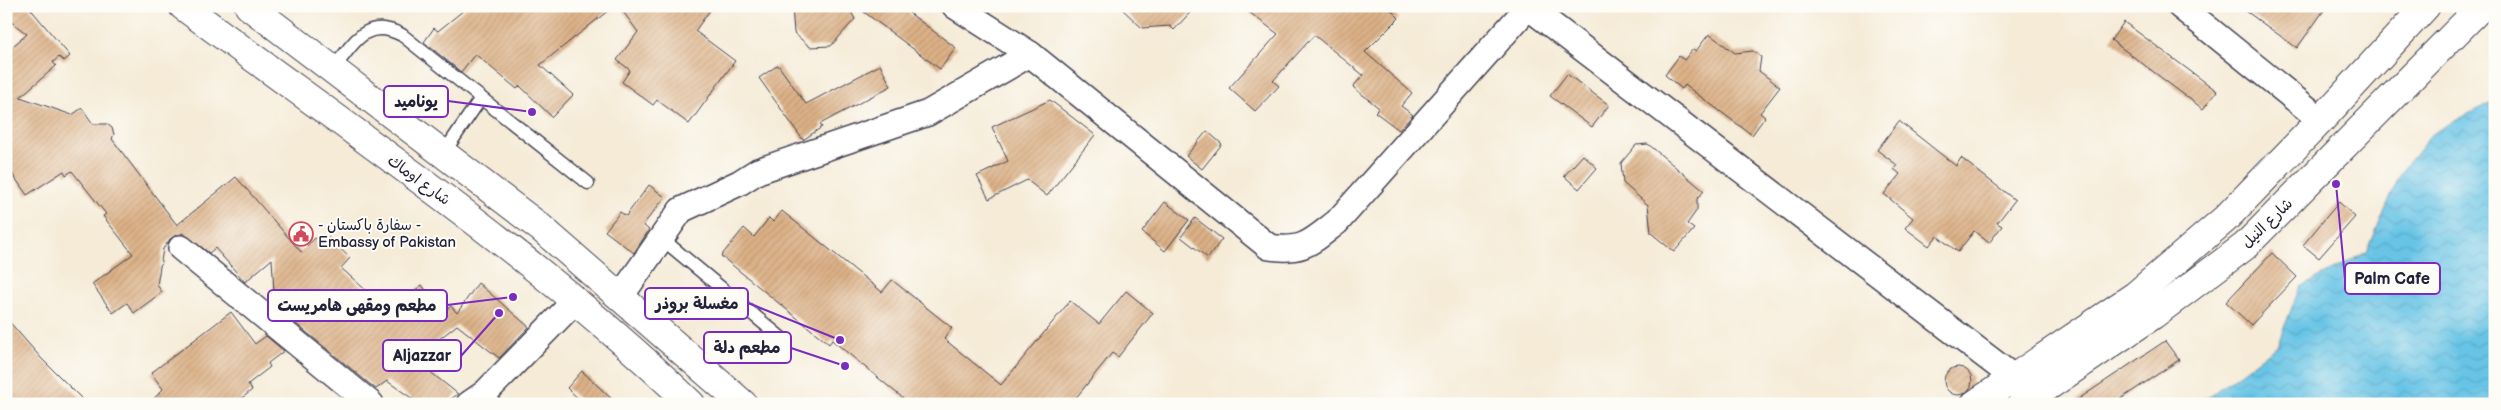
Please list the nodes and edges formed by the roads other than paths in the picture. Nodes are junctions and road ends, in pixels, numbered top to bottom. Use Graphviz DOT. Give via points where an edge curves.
graph roads {
  1 [pos="183,6"];
  2 [pos="248,6"];
  3 [pos="955,6"];
  4 [pos="1527,6"];
  5 [pos="2180,6"];
  6 [pos="2426,6"];
  7 [pos="2482,6"];
  8 [pos="1030,54"];
  9 [pos="332,70"];
  10 [pos="481,98"];
  11 [pos="2321,120"];
  12 [pos="443,154"];
  13 [pos="588,182"];
  14 [pos="661,238"];
  15 [pos="181,248"];
  16 [pos="621,296"];
  17 [pos="575,301"];
  18 [pos="785,341"];
  19 [pos="2017,378"];
  20 [pos="2030,400"];
  21 [pos="371,404"];
  22 [pos="469,404"];
  23 [pos="692,404"];
  24 [pos="743,404"];
  25 [pos="1975,404"];
  1 -- 17 [label="main road, شارع اوماك" via="510,248"];
  2 -- 9 [label="main road"];
  3 -- 8 [label="street"];
  4 -- 8 [label="street" via="1337,222 1309,244 1289,250 1269,247"];
  4 -- 19 [label="street"];
  5 -- 11 [label="street"];
  6 -- 11 [label="main road"];
  7 -- 20 [label="main road, شارع النيل" via="2245,246 2153,315"];
  8 -- 14 [label="street" via="928,113 758,171 681,210"];
  9 -- 10 [label="lane" via="363,33 376,27 390,28"];
  9 -- 12 [label="main road"];
  10 -- 12 [label="lane"];
  10 -- 13 [label="lane"];
  11 -- 19 [label="main road" via="2225,220 2136,295"];
  12 -- 16 [label="main road" via="541,228"];
  14 -- 16 [label="street"];
  14 -- 18 [label="lane"];
  15 -- 21 [label="street"];
  16 -- 24 [label="main road"];
  17 -- 22 [label="street" via="486,393"];
  17 -- 23 [label="main road, شارع اوماك"];
  19 -- 20 [label="street"];
  19 -- 25 [label="main road"];
}
